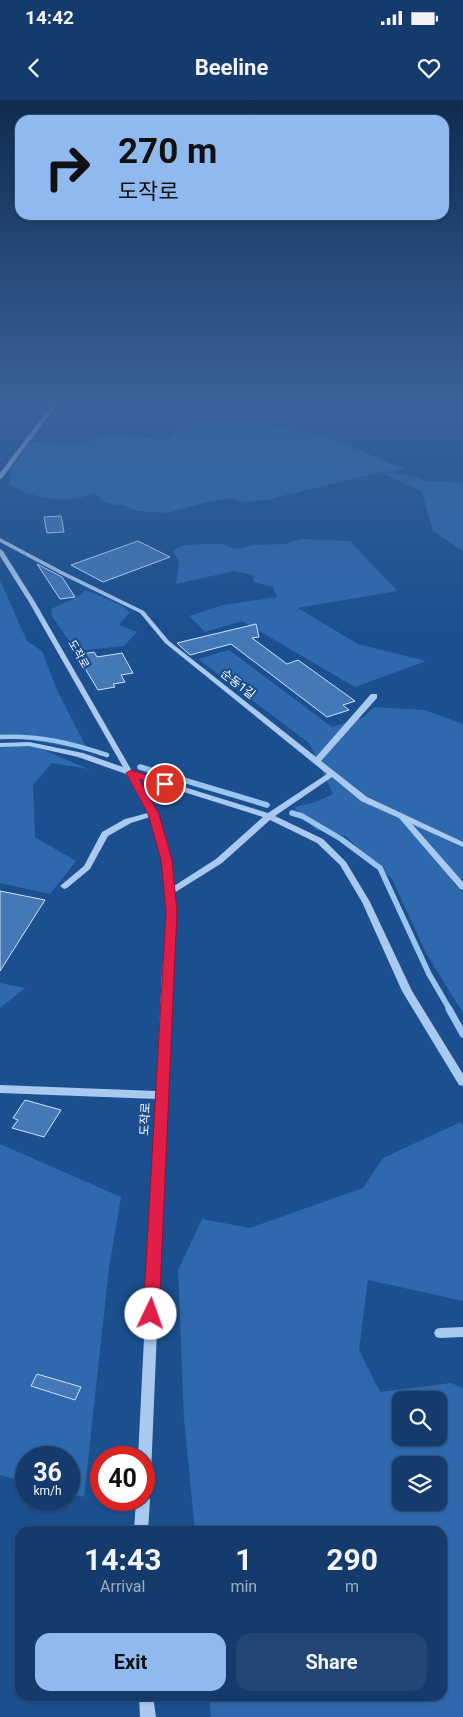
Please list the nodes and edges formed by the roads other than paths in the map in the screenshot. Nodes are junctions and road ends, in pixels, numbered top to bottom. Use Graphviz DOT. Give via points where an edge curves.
graph roads {
  1 [pos="0,540"];
  2 [pos="0,551"];
  3 [pos="374,696"];
  4 [pos="0,745"];
  5 [pos="316,761"];
  6 [pos="131,773"];
  7 [pos="332,774"];
  8 [pos="153,814"];
  9 [pos="400,815"];
  10 [pos="269,816"];
  11 [pos="463,845"];
  12 [pos="64,886"];
  13 [pos="463,888"];
  14 [pos="170,892"];
  15 [pos="463,1082"];
  16 [pos="0,1089"];
  17 [pos="161,1094"];
  18 [pos="463,1332"];
  19 [pos="440,1333"];
  20 [pos="145,1446"];
  21 [pos="142,1511"];
  22 [pos="141,1526"];
  23 [pos="146,1701"];
  24 [pos="148,1717"];
  1 -- 5 [label="street, 순동1길" via="142,612 167,642"];
  2 -- 6 [label="street, 도작로"];
  3 -- 5 [label="street"];
  4 -- 6 [label="street" via="29,744 80,755"];
  5 -- 7 [label="street, 순동1길"];
  6 -- 8 [label="street, 도작로"];
  6 -- 10 [label="street"];
  7 -- 9 [label="street, 순동1길" via="364,799"];
  7 -- 10 [label="street"];
  8 -- 12 [label="street" via="128,821 105,834 87,867"];
  8 -- 14 [label="street, 도작로" via="167,860"];
  9 -- 11 [label="street, 순동1길"];
  9 -- 13 [label="street"];
  10 -- 14 [label="street" via="219,861"];
  10 -- 15 [label="street" via="320,841 343,864 366,902 407,991"];
  14 -- 17 [label="street, 도작로" via="172,912"];
  16 -- 17 [label="street"];
  17 -- 20 [label="street, 도작로"];
  18 -- 19 [label="street"];
  21 -- 22 [label="street"];
  23 -- 24 [label="street"];
}
